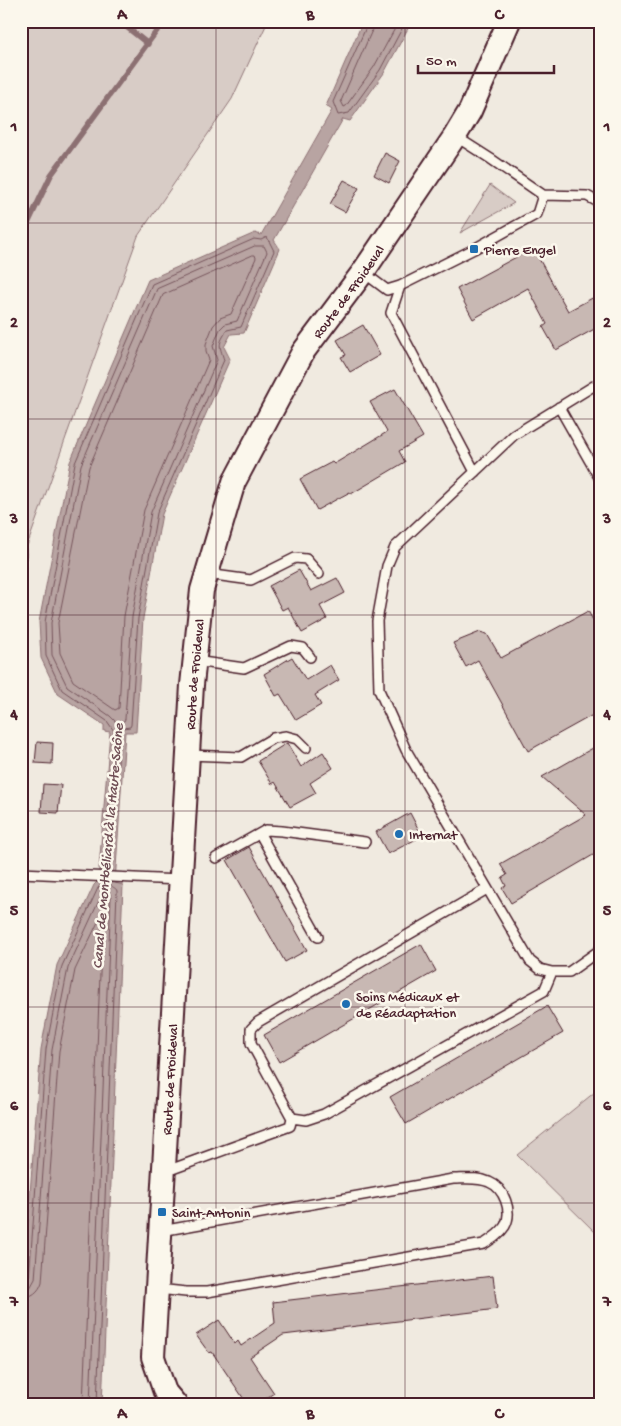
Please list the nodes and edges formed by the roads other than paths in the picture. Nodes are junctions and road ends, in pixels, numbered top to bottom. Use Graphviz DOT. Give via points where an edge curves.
graph roads {
  1 [pos="509,21"];
  2 [pos="455,136"];
  3 [pos="543,196"];
  4 [pos="600,203"];
  5 [pos="363,272"];
  6 [pos="400,286"];
  7 [pos="600,382"];
  8 [pos="559,407"];
  9 [pos="475,472"];
  10 [pos="600,479"];
  11 [pos="207,574"];
  12 [pos="319,574"];
  13 [pos="310,657"];
  14 [pos="195,662"];
  15 [pos="306,748"];
  16 [pos="188,755"];
  17 [pos="260,834"];
  18 [pos="365,842"];
  19 [pos="216,858"];
  20 [pos="21,873"];
  21 [pos="180,880"];
  22 [pos="487,889"];
  23 [pos="318,937"];
  24 [pos="600,950"];
  25 [pos="552,972"];
  26 [pos="292,1118"];
  27 [pos="164,1172"];
  28 [pos="161,1231"];
  29 [pos="158,1289"];
  30 [pos="176,1405"];
  1 -- 2 [label="street, Route de Froideval" via="470,111"];
  2 -- 3 [label="lane"];
  2 -- 5 [label="street, Route de Froideval"];
  3 -- 4 [label="lane" via="587,196"];
  3 -- 6 [label="lane" via="537,214"];
  5 -- 6 [label="lane" via="387,290"];
  5 -- 11 [label="street, Route de Froideval" via="303,352 234,482"];
  6 -- 9 [label="lane" via="391,312"];
  7 -- 8 [label="lane"];
  8 -- 9 [label="lane" via="514,435"];
  8 -- 10 [label="lane"];
  9 -- 22 [label="lane" via="395,547 387,566 377,621 379,690 406,750"];
  11 -- 12 [label="lane" via="251,580 295,558 306,559"];
  11 -- 14 [label="street, Route de Froideval" via="202,590"];
  13 -- 14 [label="lane" via="303,648 291,646 244,668"];
  14 -- 16 [label="street, Route de Froideval"];
  15 -- 16 [label="lane" via="297,739 286,736 273,738 240,757"];
  16 -- 21 [label="street, Route de Froideval"];
  17 -- 18 [label="lane" via="266,830 282,831"];
  17 -- 19 [label="lane"];
  17 -- 23 [label="lane"];
  20 -- 21 [label="lane"];
  21 -- 27 [label="street, Route de Froideval"];
  22 -- 25 [label="lane" via="530,961 540,969"];
  22 -- 26 [label="lane" via="258,1022 251,1030 251,1043"];
  24 -- 25 [label="lane" via="568,972"];
  25 -- 26 [label="lane" via="544,991 324,1114 306,1120"];
  26 -- 27 [label="lane" via="290,1126"];
  27 -- 28 [label="street, Route de Froideval"];
  28 -- 29 [label="street, Route de Froideval"];
  28 -- 29 [label="lane" via="474,1178 490,1182 502,1192 508,1215 505,1226 484,1244 207,1292"];
  29 -- 30 [label="street, Route de Froideval" via="153,1356 165,1392"];
}
